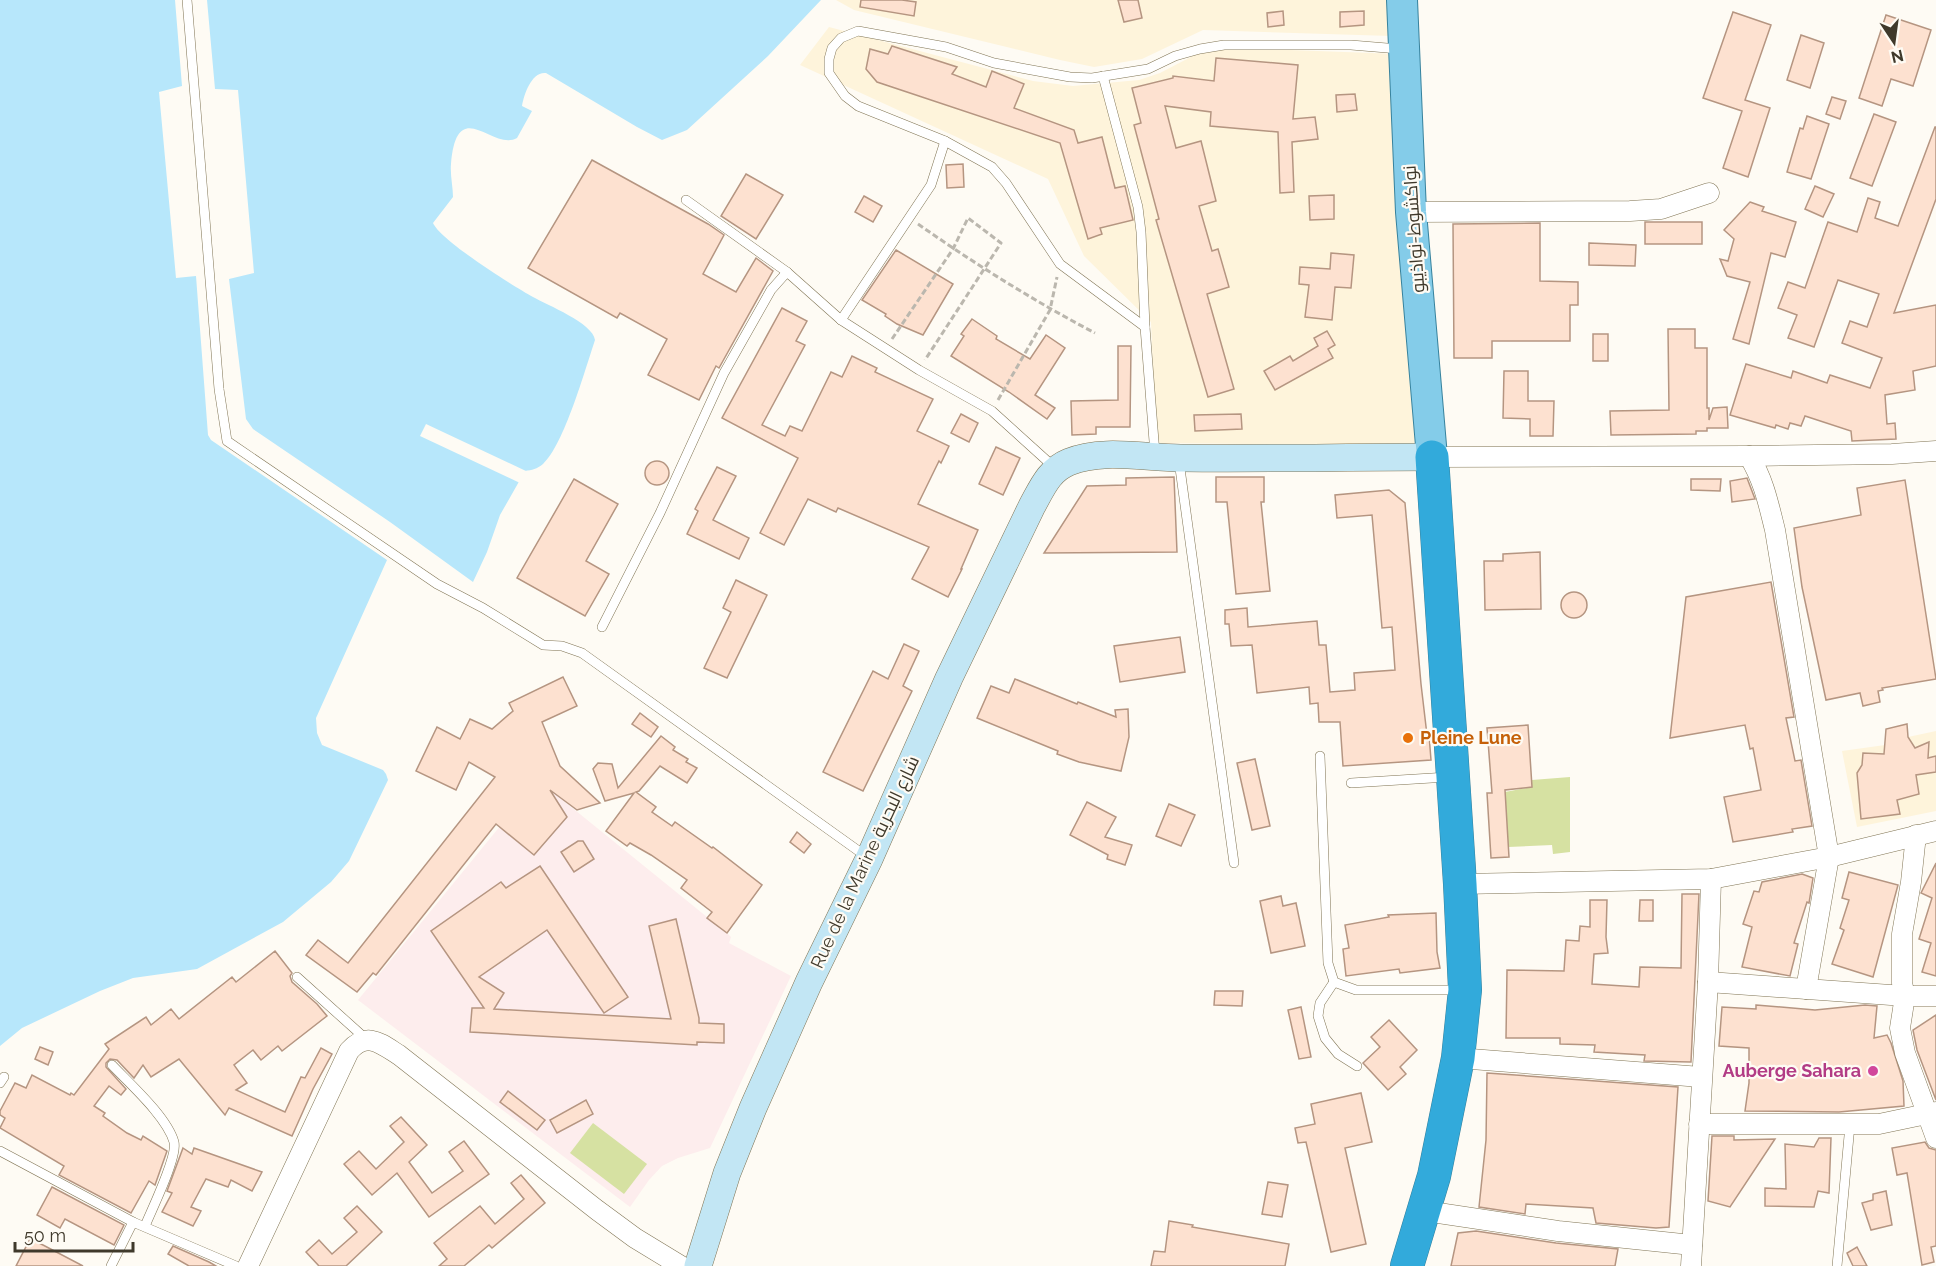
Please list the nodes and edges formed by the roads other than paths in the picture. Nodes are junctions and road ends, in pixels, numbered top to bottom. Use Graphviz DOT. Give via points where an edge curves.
graph roads {
  1 [pos="187,0"];
  2 [pos="1402,0"];
  3 [pos="1405,49"];
  4 [pos="1103,76"];
  5 [pos="945,141"];
  6 [pos="1709,193"];
  7 [pos="686,200"];
  8 [pos="1412,212"];
  9 [pos="787,272"];
  10 [pos="841,320"];
  11 [pos="1145,327"];
  12 [pos="1936,451"];
  13 [pos="1749,456"];
  14 [pos="1167,457"];
  15 [pos="1432,457"];
  16 [pos="1055,468"];
  17 [pos="602,627"];
  18 [pos="1320,756"];
  19 [pos="1453,776"];
  20 [pos="1351,783"];
  21 [pos="1936,831"];
  22 [pos="1916,835"];
  23 [pos="1829,857"];
  24 [pos="869,859"];
  25 [pos="1234,863"];
  26 [pos="1711,879"];
  27 [pos="1461,884"];
  28 [pos="297,977"];
  29 [pos="1334,982"];
  30 [pos="1708,982"];
  31 [pos="1806,989"];
  32 [pos="1465,990"];
  33 [pos="1905,996"];
  34 [pos="1936,996"];
  35 [pos="366,1039"];
  36 [pos="1458,1058"];
  37 [pos="112,1065"];
  38 [pos="1357,1066"];
  39 [pos="1701,1077"];
  40 [pos="1932,1113"];
  41 [pos="1699,1124"];
  42 [pos="1850,1125"];
  43 [pos="1936,1138"];
  44 [pos="0,1151"];
  45 [pos="1425,1211"];
  46 [pos="134,1222"];
  47 [pos="145,1226"];
  48 [pos="1692,1245"];
  49 [pos="111,1266"];
  50 [pos="236,1266"];
  51 [pos="248,1266"];
  52 [pos="681,1266"];
  53 [pos="698,1266"];
  54 [pos="1407,1266"];
  55 [pos="1691,1266"];
  56 [pos="1837,1266"];
  1 -- 24 [label="lane" via="219,389 227,441 437,584 543,645 582,653"];
  2 -- 3 [label="main road, نواكشوط-نواذيبو"];
  3 -- 4 [label="lane" via="1224,45 1175,56 1148,69"];
  3 -- 8 [label="main road, نواكشوط-نواذيبو"];
  4 -- 5 [label="lane" via="1070,77 994,63 946,47 858,31 841,38 832,48 829,73 845,96 858,106"];
  4 -- 11 [label="lane" via="1138,207"];
  5 -- 10 [label="lane" via="931,185"];
  5 -- 11 [label="lane" via="992,167 1060,264"];
  6 -- 8 [label="street" via="1661,209 1630,212"];
  7 -- 9 [label="lane"];
  8 -- 15 [label="main road, نواكشوط-نواذيبو"];
  9 -- 10 [label="lane"];
  9 -- 17 [label="lane" via="771,290 724,373"];
  10 -- 16 [label="lane" via="992,411"];
  11 -- 14 [label="lane"];
  12 -- 13 [label="street"];
  13 -- 15 [label="street"];
  13 -- 23 [label="street" via="1765,488 1775,530"];
  14 -- 15 [label="street"];
  14 -- 16 [label="street" via="1086,456"];
  14 -- 25 [label="lane"];
  15 -- 19 [label="highway"];
  16 -- 24 [label="street, Rue de la Marine شارع البحرية" via="1044,482 948,678"];
  18 -- 29 [label="lane" via="1328,963"];
  19 -- 20 [label="lane"];
  19 -- 27 [label="highway"];
  21 -- 22 [label="street"];
  22 -- 23 [label="street"];
  22 -- 33 [label="street" via="1902,934"];
  23 -- 26 [label="street"];
  23 -- 31 [label="street"];
  24 -- 53 [label="street, Rue de la Marine شارع البحرية" via="753,1108 727,1173"];
  26 -- 27 [label="street"];
  26 -- 30 [label="street"];
  27 -- 32 [label="highway"];
  28 -- 35 [label="lane"];
  29 -- 32 [label="lane" via="1356,990"];
  29 -- 38 [label="lane" via="1320,1003 1318,1016 1325,1038 1338,1054"];
  30 -- 31 [label="street"];
  30 -- 39 [label="street"];
  31 -- 33 [label="street"];
  32 -- 36 [label="highway"];
  33 -- 34 [label="street"];
  33 -- 40 [label="street" via="1900,1028 1905,1053"];
  35 -- 51 [label="street" via="349,1051"];
  35 -- 52 [label="street" via="399,1055 597,1210"];
  36 -- 39 [label="street"];
  36 -- 45 [label="highway"];
  37 -- 47 [label="lane" via="150,1105 175,1143 173,1160"];
  39 -- 41 [label="street"];
  40 -- 42 [label="street" via="1879,1124"];
  40 -- 43 [label="street"];
  41 -- 42 [label="street"];
  41 -- 48 [label="street"];
  42 -- 56 [label="lane"];
  44 -- 46 [label="lane"];
  45 -- 48 [label="street" via="1558,1231"];
  45 -- 54 [label="highway"];
  46 -- 47 [label="lane"];
  46 -- 49 [label="lane"];
  47 -- 50 [label="lane"];
  48 -- 55 [label="street"];
}
